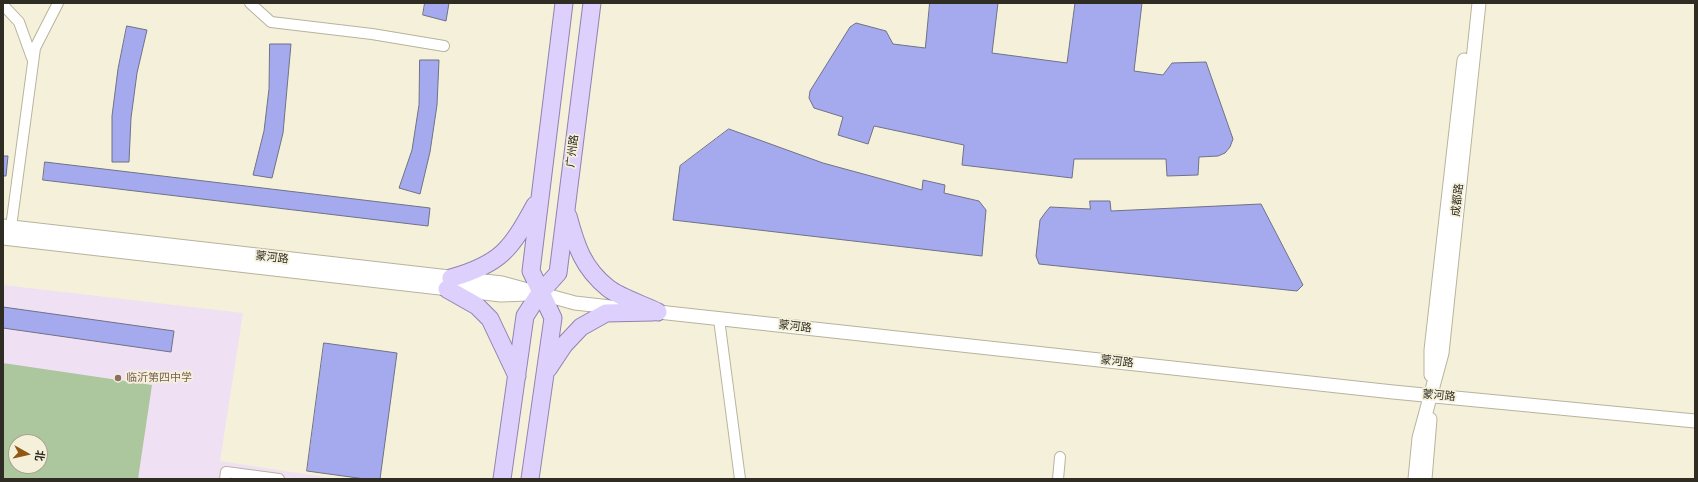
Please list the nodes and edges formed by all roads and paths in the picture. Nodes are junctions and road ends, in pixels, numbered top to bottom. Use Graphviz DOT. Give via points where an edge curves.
graph roads {
  1 [pos="58,3"];
  2 [pos="250,3"];
  3 [pos="564,3"];
  4 [pos="592,3"];
  5 [pos="1470,3"];
  6 [pos="1479,3"];
  7 [pos="3,5"];
  8 [pos="444,46"];
  9 [pos="33,61"];
  10 [pos="539,198"];
  11 [pos="566,209"];
  12 [pos="7,227"];
  13 [pos="3,238"];
  14 [pos="449,283"];
  15 [pos="540,293"];
  16 [pos="658,312"];
  17 [pos="719,318"];
  18 [pos="545,372"];
  19 [pos="517,376"];
  20 [pos="1430,396"];
  21 [pos="1695,421"];
  22 [pos="1060,457"];
  23 [pos="224,479"];
  24 [pos="279,479"];
  25 [pos="502,479"];
  26 [pos="530,479"];
  27 [pos="740,479"];
  28 [pos="1058,479"];
  29 [pos="1415,479"];
  30 [pos="1425,479"];
  1 -- 9 [label="street" via="35,48"];
  2 -- 8 [label="street" via="271,22"];
  3 -- 10 [label="main road"];
  4 -- 11 [label="main road, 广州路"];
  5 -- 20 [label="street, 成都路" via="1431,350"];
  6 -- 20 [label="street, 成都路" via="1442,353"];
  7 -- 9 [label="street" via="19,22"];
  9 -- 12 [label="street"];
  10 -- 14 [label="main road" via="516,239 497,259"];
  10 -- 15 [label="main road" via="531,271"];
  11 -- 15 [label="main road, 广州路" via="558,273"];
  11 -- 16 [label="main road" via="577,248 588,268 609,289"];
  12 -- 14 [label="street, 蒙河路"];
  13 -- 14 [label="street, 蒙河路"];
  14 -- 15 [label="street, 蒙河路" via="500,295"];
  14 -- 19 [label="main road" via="490,319"];
  15 -- 16 [label="street, 蒙河路" via="575,303"];
  15 -- 18 [label="main road" via="553,318"];
  15 -- 19 [label="main road, 广州路" via="525,316"];
  16 -- 17 [label="street, 蒙河路"];
  16 -- 18 [label="main road" via="606,313 581,327 564,345"];
  17 -- 20 [label="street, 蒙河路"];
  17 -- 27 [label="street"];
  18 -- 26 [label="main road"];
  19 -- 25 [label="main road, 广州路"];
  20 -- 21 [label="street, 蒙河路"];
  20 -- 29 [label="street, 成都路" via="1419,438"];
  20 -- 30 [label="street, 成都路"];
  22 -- 28 [label="street"];
  23 -- 24 [label="street" via="226,472"];
}
